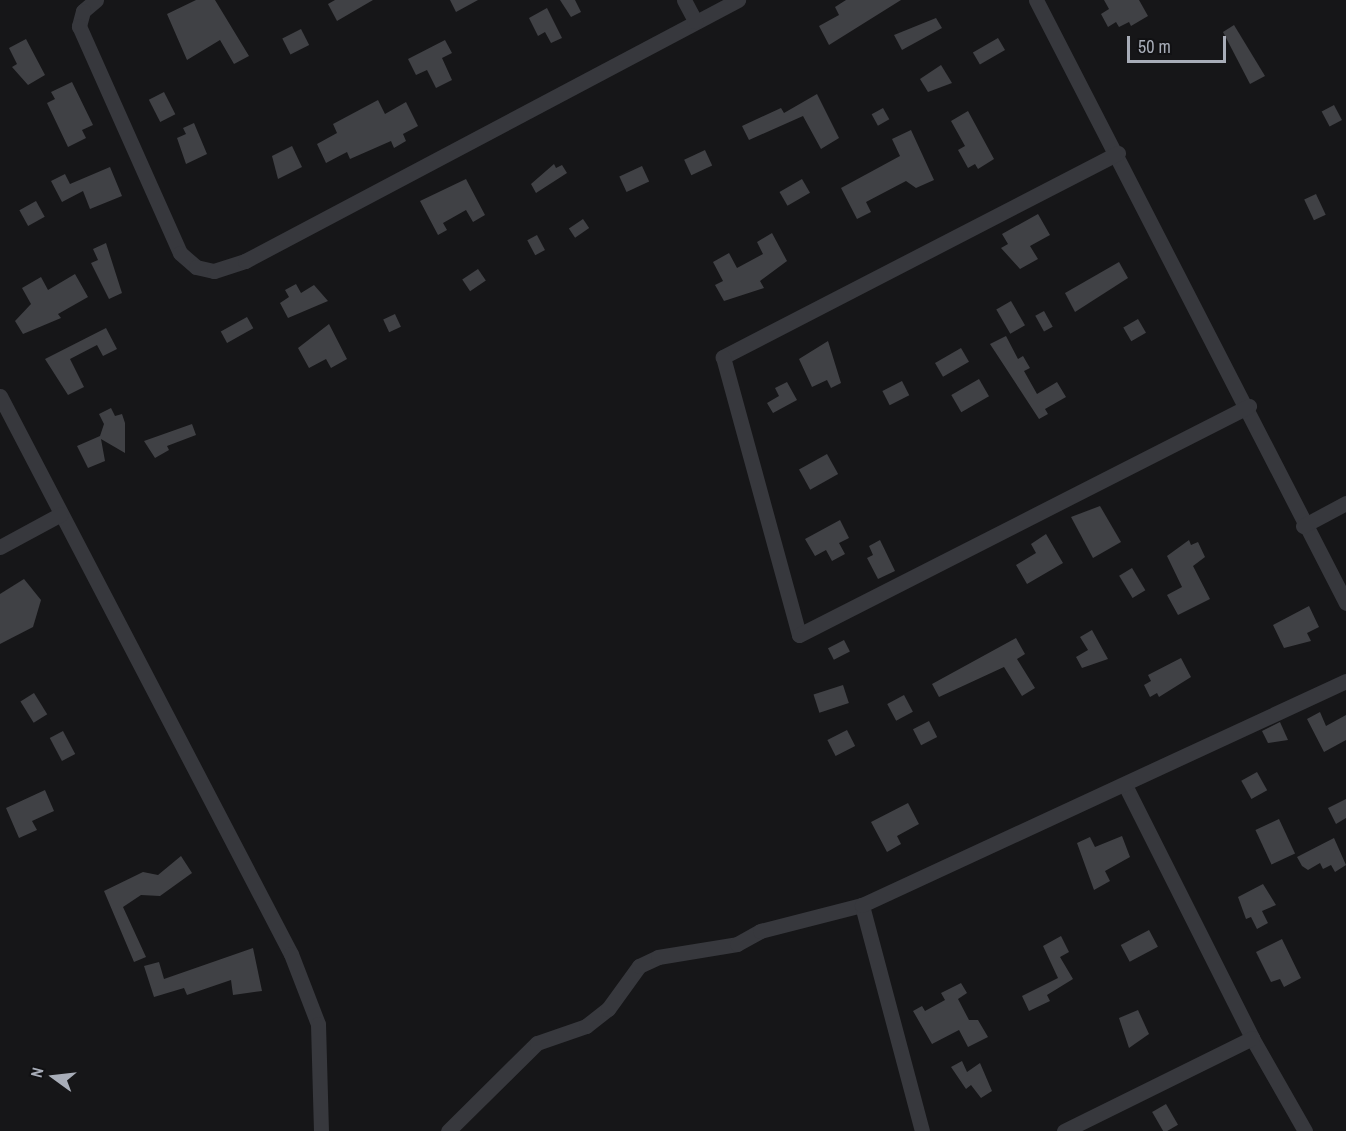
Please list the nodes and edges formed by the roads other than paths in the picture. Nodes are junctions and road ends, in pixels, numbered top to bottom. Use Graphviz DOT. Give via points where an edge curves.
graph roads {
  1 [pos="96,0"];
  2 [pos="684,0"];
  3 [pos="738,0"];
  4 [pos="1036,0"];
  5 [pos="695,21"];
  6 [pos="1118,153"];
  7 [pos="0,396"];
  8 [pos="1249,406"];
  9 [pos="1346,503"];
  10 [pos="61,514"];
  11 [pos="1303,526"];
  12 [pos="0,547"];
  13 [pos="1346,603"];
  14 [pos="1346,681"];
  15 [pos="1125,785"];
  16 [pos="862,905"];
  17 [pos="1252,1038"];
  18 [pos="321,1131"];
  19 [pos="448,1131"];
  20 [pos="922,1131"];
  21 [pos="1064,1131"];
  22 [pos="1305,1131"];
  1 -- 5 [label="street" via="84,11 79,26 180,253 196,267 214,271 244,261"];
  2 -- 5 [label="street"];
  3 -- 5 [label="street"];
  4 -- 6 [label="street"];
  6 -- 8 [label="street"];
  6 -- 8 [label="street" via="723,357 799,635"];
  7 -- 10 [label="street"];
  8 -- 11 [label="street"];
  9 -- 11 [label="street"];
  10 -- 12 [label="street"];
  10 -- 18 [label="street" via="291,954 318,1024"];
  11 -- 13 [label="street"];
  14 -- 15 [label="street"];
  15 -- 16 [label="street"];
  15 -- 17 [label="street"];
  16 -- 19 [label="street" via="760,931 737,944 658,957 639,966 608,1009 586,1026 537,1043"];
  16 -- 20 [label="street"];
  17 -- 21 [label="street"];
  17 -- 22 [label="street"];
}
